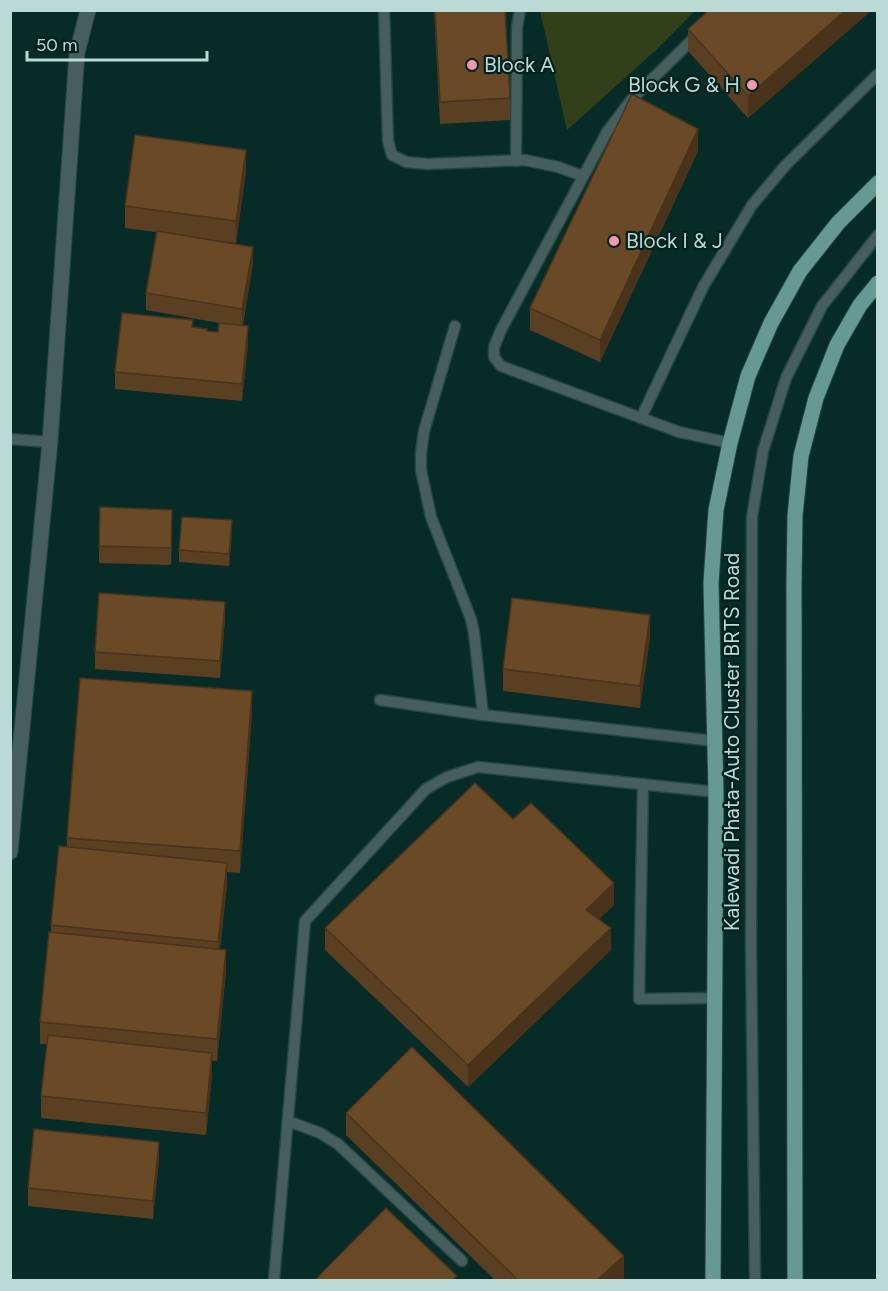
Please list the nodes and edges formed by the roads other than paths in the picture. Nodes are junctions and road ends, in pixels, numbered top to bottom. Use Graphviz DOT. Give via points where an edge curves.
graph roads {
  1 [pos="88,10"];
  2 [pos="384,10"];
  3 [pos="520,10"];
  4 [pos="705,27"];
  5 [pos="878,74"];
  6 [pos="516,160"];
  7 [pos="583,176"];
  8 [pos="878,183"];
  9 [pos="878,235"];
  10 [pos="878,283"];
  11 [pos="455,326"];
  12 [pos="642,418"];
  13 [pos="10,439"];
  14 [pos="50,442"];
  15 [pos="730,443"];
  16 [pos="380,700"];
  17 [pos="483,715"];
  18 [pos="715,741"];
  19 [pos="643,784"];
  20 [pos="716,792"];
  21 [pos="10,852"];
  22 [pos="715,998"];
  23 [pos="288,1121"];
  24 [pos="462,1261"];
  25 [pos="274,1281"];
  26 [pos="713,1281"];
  27 [pos="755,1281"];
  28 [pos="795,1281"];
  1 -- 14 [label="street" via="77,52"];
  2 -- 6 [label="lane" via="388,141 392,156 428,164"];
  3 -- 6 [label="lane"];
  4 -- 7 [label="lane" via="632,99 607,132"];
  5 -- 12 [label="lane" via="785,166 752,205 703,287"];
  6 -- 7 [label="lane"];
  7 -- 12 [label="lane" via="501,330 494,357 501,366"];
  8 -- 15 [label="main road" via="838,223 800,271 748,376"];
  9 -- 27 [label="lane, Kalewadi Phata-Auto Cluster BRTS Road" via="822,306 786,378 763,451 752,517"];
  10 -- 28 [label="main road" via="837,345 816,398 801,456 795,516"];
  11 -- 17 [label="lane" via="424,431 421,470 431,517 471,619"];
  12 -- 15 [label="lane" via="686,434"];
  13 -- 14 [label="lane"];
  14 -- 21 [label="street"];
  15 -- 18 [label="main road" via="716,510 711,582"];
  16 -- 17 [label="lane"];
  17 -- 18 [label="lane"];
  18 -- 20 [label="main road"];
  19 -- 20 [label="lane"];
  19 -- 22 [label="lane" via="639,999"];
  19 -- 23 [label="lane" via="478,767 426,789 305,921"];
  20 -- 22 [label="main road"];
  22 -- 26 [label="main road"];
  23 -- 24 [label="lane" via="338,1144"];
  23 -- 25 [label="lane"];
}
